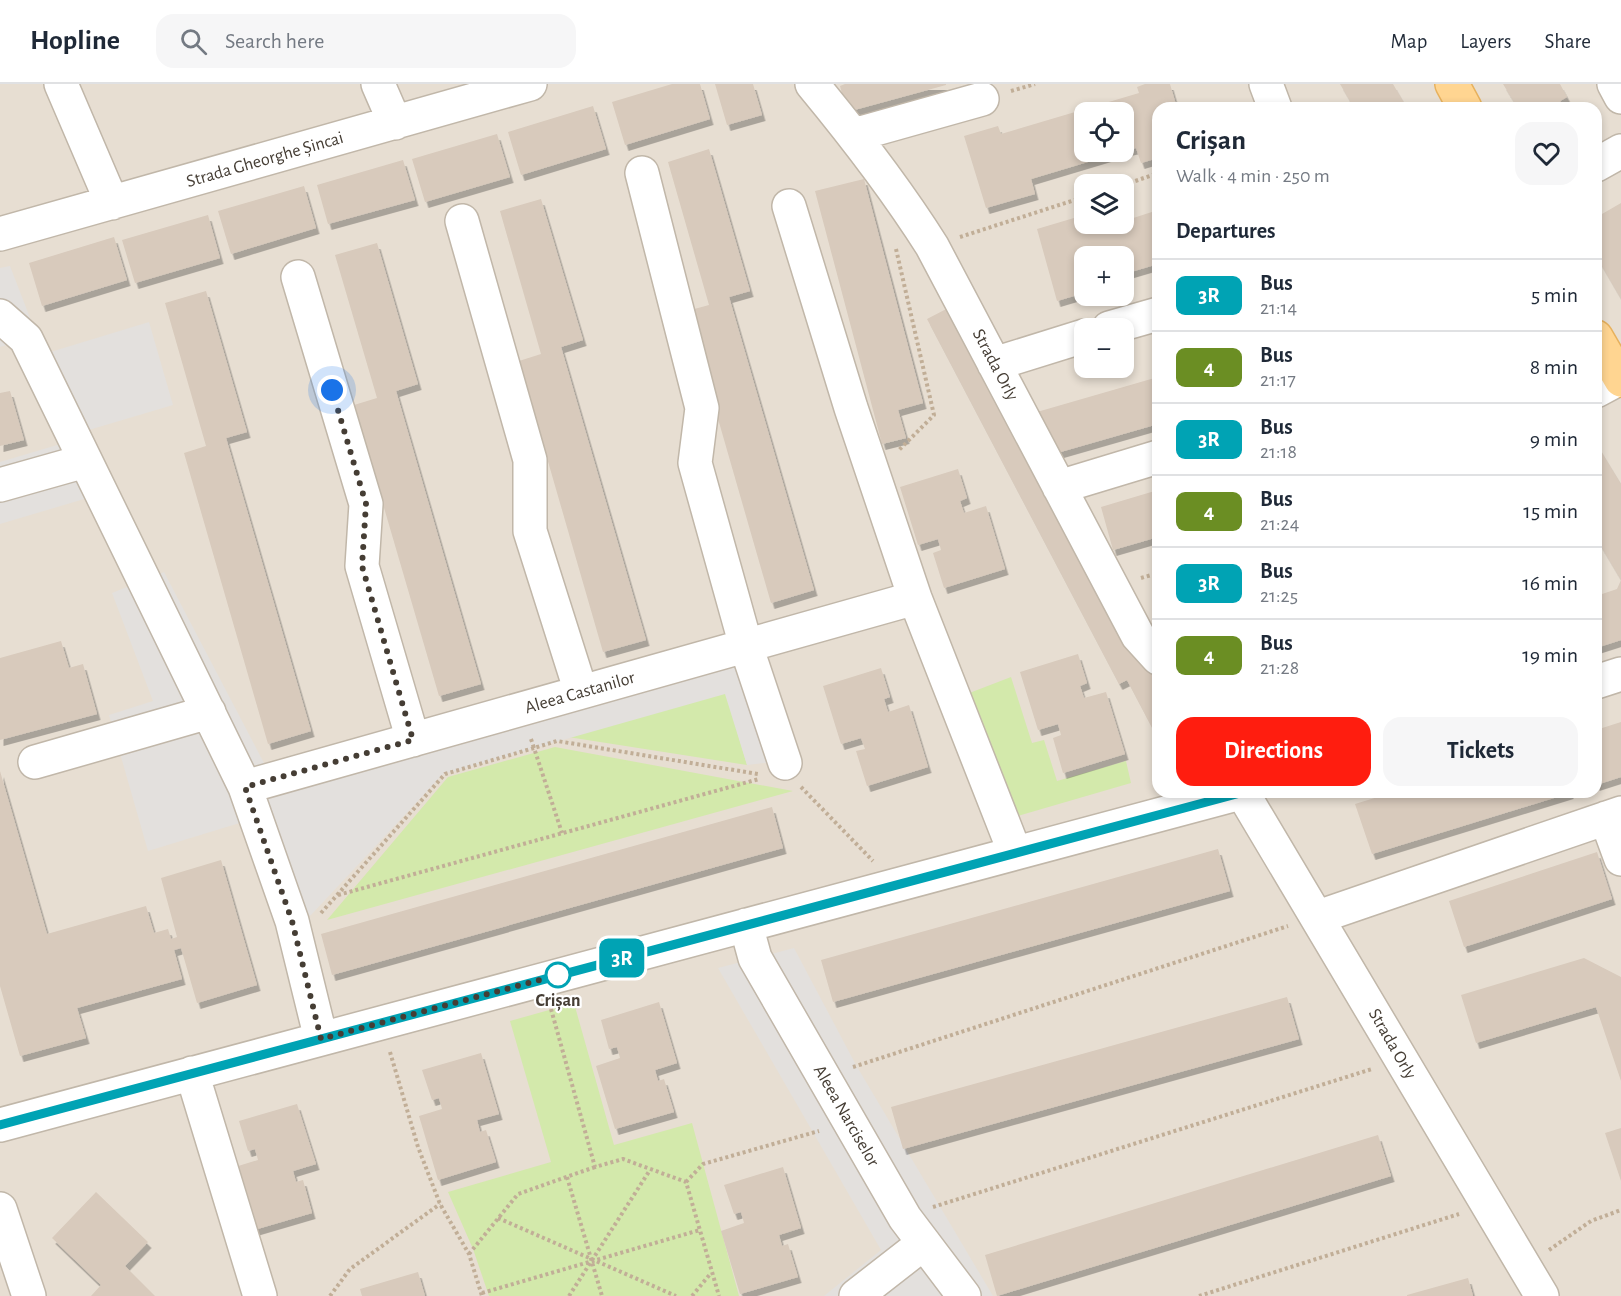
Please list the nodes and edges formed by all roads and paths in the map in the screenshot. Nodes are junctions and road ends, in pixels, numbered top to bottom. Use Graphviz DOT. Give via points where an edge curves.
graph roads {
  1 [pos="61,84"];
  2 [pos="378,84"];
  3 [pos="530,84"];
  4 [pos="812,84"];
  5 [pos="1266,84"];
  6 [pos="1452,84"];
  7 [pos="1614,84"];
  8 [pos="1621,97"];
  9 [pos="982,99"];
  10 [pos="1273,102"];
  11 [pos="1462,102"];
  12 [pos="395,123"];
  13 [pos="854,135"];
  14 [pos="1621,151"];
  15 [pos="1602,162"];
  16 [pos="642,173"];
  17 [pos="1152,176"];
  18 [pos="1134,181"];
  19 [pos="1074,200"];
  20 [pos="112,203"];
  21 [pos="789,206"];
  22 [pos="910,211"];
  23 [pos="462,221"];
  24 [pos="0,234"];
  25 [pos="932,246"];
  26 [pos="298,277"];
  27 [pos="0,316"];
  28 [pos="1152,316"];
  29 [pos="1134,321"];
  30 [pos="1074,339"];
  31 [pos="1602,354"];
  32 [pos="994,364"];
  33 [pos="1612,383"];
  34 [pos="1152,459"];
  35 [pos="85,461"];
  36 [pos="874,475"];
  37 [pos="0,485"];
  38 [pos="1059,487"];
  39 [pos="915,598"];
  40 [pos="746,646"];
  41 [pos="1152,651"];
  42 [pos="1621,674"];
  43 [pos="1602,680"];
  44 [pos="581,692"];
  45 [pos="522,709"];
  46 [pos="208,712"];
  47 [pos="413,740"];
  48 [pos="534,748"];
  49 [pos="35,762"];
  50 [pos="780,772"];
  51 [pos="245,787"];
  52 [pos="1221,798"];
  53 [pos="1247,798"];
  54 [pos="1614,815"];
  55 [pos="562,833"];
  56 [pos="1015,853"];
  57 [pos="1621,859"];
  58 [pos="897,885"];
  59 [pos="338,895"];
  60 [pos="1318,917"];
  61 [pos="746,925"];
  62 [pos="297,941"];
  63 [pos="541,980"];
  64 [pos="382,1022"];
  65 [pos="321,1039"];
  66 [pos="1401,1060"];
  67 [pos="192,1073"];
  68 [pos="826,1080"];
  69 [pos="848,1121"];
  70 [pos="0,1125"];
  71 [pos="595,1167"];
  72 [pos="651,1170"];
  73 [pos="567,1177"];
  74 [pos="686,1182"];
  75 [pos="440,1204"];
  76 [pos="1488,1205"];
  77 [pos="0,1209"];
  78 [pos="1621,1210"];
  79 [pos="498,1218"];
  80 [pos="700,1230"];
  81 [pos="914,1230"];
  82 [pos="469,1254"];
  83 [pos="591,1260"];
  84 [pos="1525,1267"];
  85 [pos="712,1272"];
  86 [pos="482,1294"];
  87 [pos="29,1296"];
  88 [pos="260,1296"];
  89 [pos="330,1296"];
  90 [pos="569,1296"];
  91 [pos="602,1296"];
  92 [pos="676,1296"];
  93 [pos="692,1296"];
  94 [pos="719,1296"];
  95 [pos="856,1296"];
  96 [pos="964,1296"];
  97 [pos="1199,1296"];
  98 [pos="1542,1296"];
  1 -- 20 [label="street"];
  2 -- 12 [label="street"];
  3 -- 12 [label="street, Strada Gheorghe Șincai"];
  4 -- 13 [label="street, Strada Orly"];
  5 -- 10 [label="street"];
  6 -- 11 [label="main road"];
  7 -- 8 [label="street"];
  9 -- 13 [label="street"];
  12 -- 20 [label="street, Strada Gheorghe Șincai"];
  13 -- 22 [label="street, Strada Orly"];
  14 -- 15 [label="street"];
  16 -- 40 [label="street" via="702,408 695,463"];
  17 -- 18 [label="path"];
  19 -- 25 [label="path"];
  20 -- 24 [label="street, Strada Gheorghe Șincai"];
  21 -- 36 [label="street"];
  22 -- 25 [label="street, Strada Orly"];
  22 -- 36 [label="path" via="894,239 934,416"];
  23 -- 44 [label="street" via="530,460 530,531"];
  25 -- 32 [label="street, Strada Orly"];
  26 -- 47 [label="street" via="366,504 362,566"];
  27 -- 35 [label="street" via="26,339"];
  28 -- 29 [label="street"];
  30 -- 32 [label="street"];
  31 -- 33 [label="main road"];
  32 -- 38 [label="street, Strada Orly"];
  34 -- 38 [label="street"];
  35 -- 37 [label="street"];
  35 -- 46 [label="street"];
  36 -- 39 [label="street"];
  38 -- 41 [label="street, Strada Orly" via="1138,636"];
  39 -- 40 [label="street, Aleea Castanilor"];
  39 -- 56 [label="street"];
  40 -- 44 [label="street, Aleea Castanilor"];
  40 -- 50 [label="street"];
  42 -- 43 [label="street"];
  44 -- 45 [label="street, Aleea Castanilor"];
  45 -- 47 [label="street, Aleea Castanilor"];
  45 -- 48 [label="path"];
  46 -- 49 [label="street"];
  46 -- 51 [label="street"];
  47 -- 51 [label="street, Aleea Castanilor"];
  48 -- 50 [label="path" via="557,741"];
  48 -- 55 [label="path"];
  48 -- 59 [label="path" via="444,774"];
  50 -- 55 [label="path"];
  50 -- 58 [label="path"];
  51 -- 62 [label="street"];
  52 -- 56 [label="street"];
  53 -- 60 [label="street, Strada Orly"];
  54 -- 57 [label="street"];
  54 -- 60 [label="street"];
  55 -- 59 [label="path"];
  56 -- 58 [label="street"];
  58 -- 61 [label="street"];
  59 -- 62 [label="path"];
  60 -- 66 [label="street, Strada Orly"];
  60 -- 68 [label="path" via="867,1061"];
  61 -- 63 [label="street"];
  61 -- 68 [label="street, Aleea Narciselor" via="755,958"];
  62 -- 65 [label="street"];
  63 -- 64 [label="street"];
  63 -- 71 [label="path"];
  64 -- 65 [label="street"];
  64 -- 75 [label="path" via="418,1147"];
  65 -- 67 [label="street"];
  66 -- 76 [label="street, Strada Orly"];
  66 -- 81 [label="path" via="937,1205"];
  67 -- 70 [label="street"];
  67 -- 88 [label="street"];
  68 -- 69 [label="street, Aleea Narciselor"];
  69 -- 74 [label="path" via="703,1164"];
  69 -- 81 [label="street, Aleea Narciselor"];
  71 -- 72 [label="path" via="622,1159"];
  71 -- 73 [label="path"];
  72 -- 74 [label="path"];
  72 -- 83 [label="path"];
  73 -- 79 [label="path" via="518,1194"];
  73 -- 83 [label="path"];
  74 -- 80 [label="path"];
  75 -- 82 [label="path"];
  75 -- 89 [label="path" via="350,1269"];
  76 -- 84 [label="street, Strada Orly"];
  76 -- 97 [label="path"];
  77 -- 87 [label="street"];
  78 -- 84 [label="path" via="1591,1221"];
  79 -- 82 [label="path"];
  79 -- 83 [label="path"];
  80 -- 83 [label="path"];
  80 -- 85 [label="path"];
  81 -- 95 [label="street"];
  81 -- 96 [label="street, Aleea Narciselor"];
  82 -- 86 [label="path"];
  83 -- 86 [label="path"];
  83 -- 90 [label="path"];
  83 -- 91 [label="path"];
  83 -- 92 [label="path"];
  84 -- 98 [label="street, Strada Orly"];
  85 -- 93 [label="path"];
  85 -- 94 [label="path"];
}
